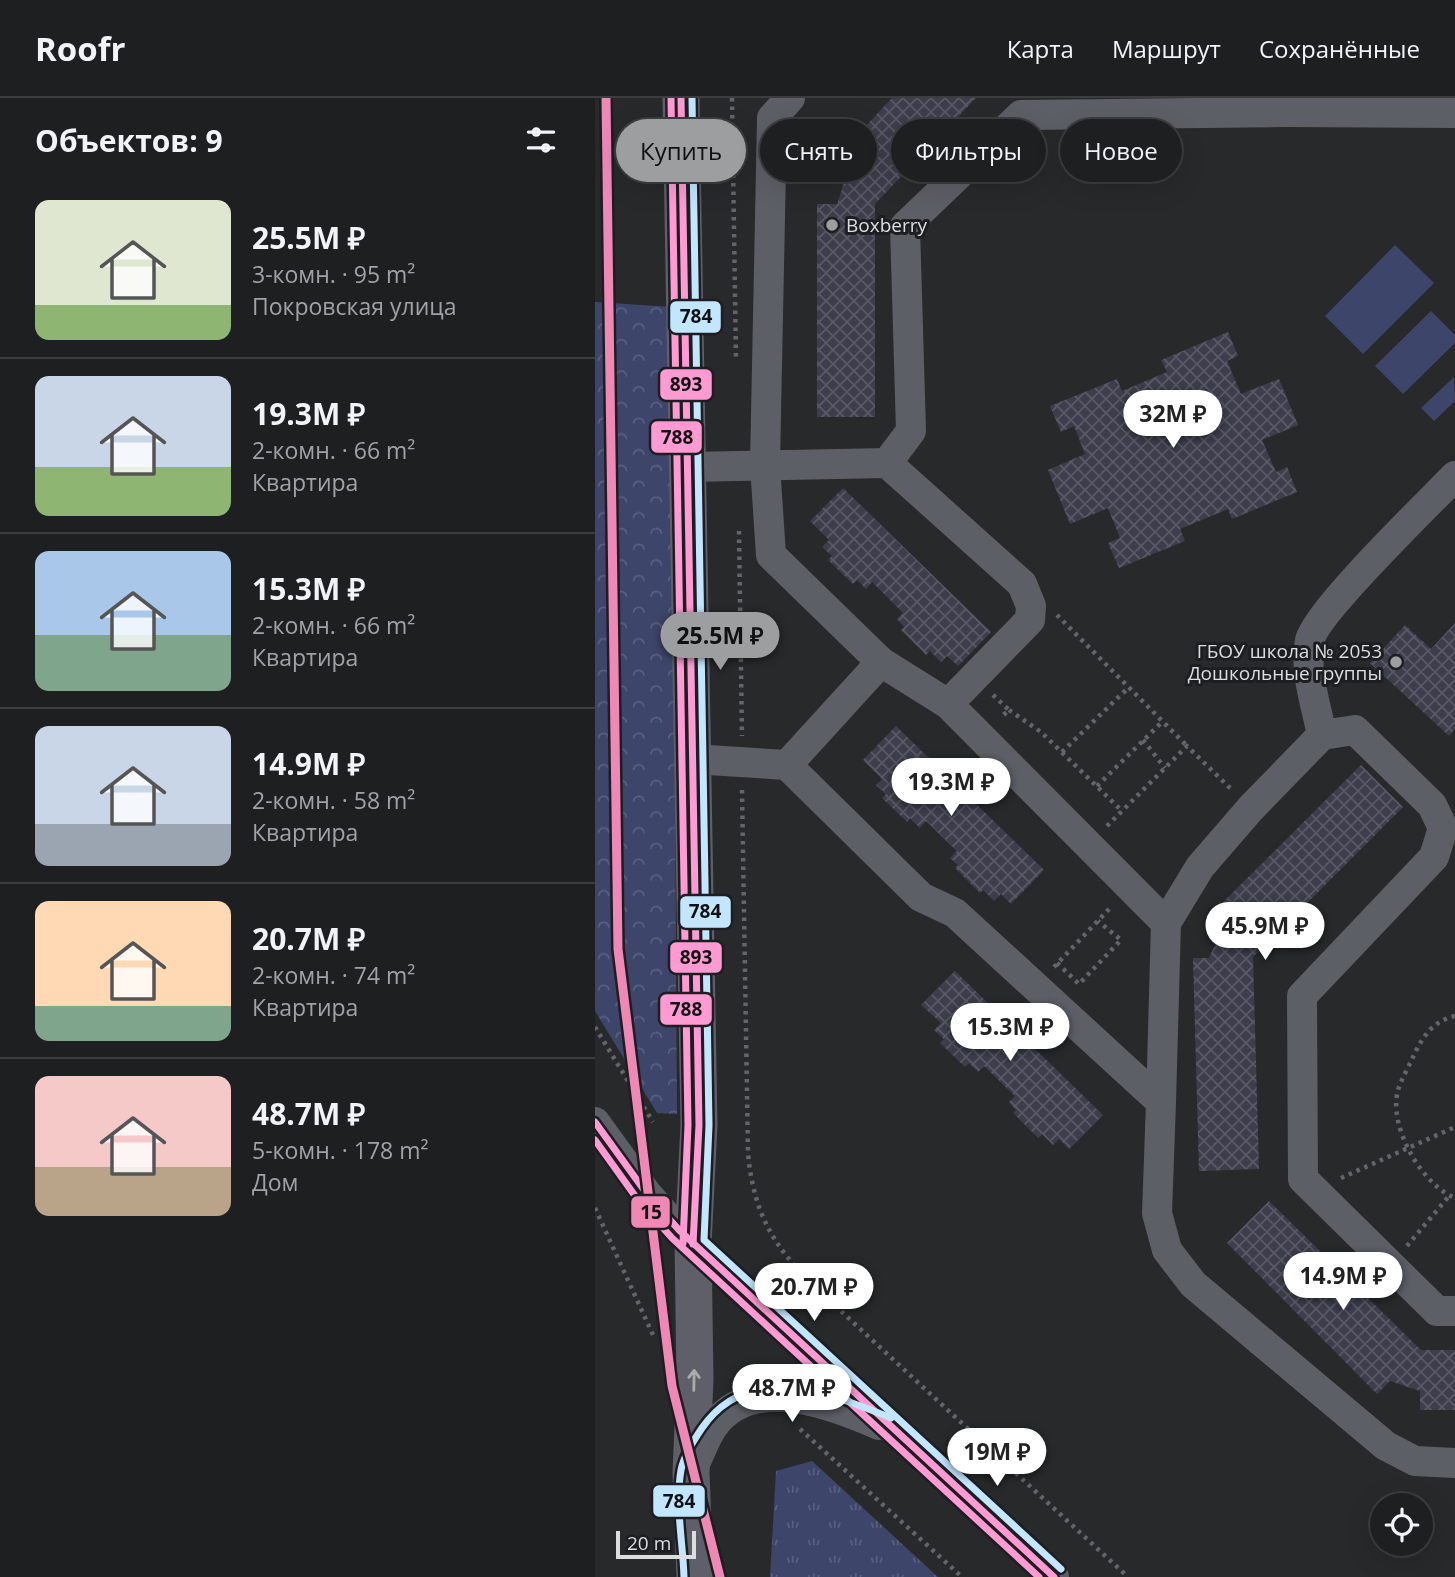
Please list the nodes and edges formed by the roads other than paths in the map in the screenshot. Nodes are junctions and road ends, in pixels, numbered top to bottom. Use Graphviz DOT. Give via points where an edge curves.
graph roads {
  1 [pos="681,98"];
  2 [pos="790,98"];
  3 [pos="1284,105"];
  4 [pos="1455,113"];
  5 [pos="887,463"];
  6 [pos="765,465"];
  7 [pos="687,467"];
  8 [pos="1455,476"];
  9 [pos="881,662"];
  10 [pos="948,704"];
  11 [pos="1322,735"];
  12 [pos="692,759"];
  13 [pos="787,765"];
  14 [pos="1166,923"];
  15 [pos="1161,1102"];
  16 [pos="595,1122"];
  17 [pos="693,1244"];
  18 [pos="1455,1311"];
  19 [pos="905,1436"];
  20 [pos="1455,1463"];
  21 [pos="691,1473"];
  22 [pos="695,1577"];
  23 [pos="1054,1577"];
  1 -- 7 [label="main road"];
  2 -- 6 [label="street" via="772,118"];
  3 -- 4 [label="street"];
  3 -- 5 [label="street" via="1021,116 905,226 911,432"];
  5 -- 6 [label="street"];
  5 -- 10 [label="street" via="1022,584 1031,606 1030,620"];
  6 -- 7 [label="street"];
  6 -- 9 [label="street" via="771,555"];
  7 -- 12 [label="main road"];
  8 -- 11 [label="street" via="1332,604 1310,638 1310,675"];
  9 -- 10 [label="street"];
  9 -- 13 [label="street"];
  10 -- 14 [label="street"];
  11 -- 14 [label="street" via="1200,867"];
  11 -- 18 [label="street" via="1355,730 1432,805 1443,828 1434,857 1302,996 1303,1179 1437,1311"];
  12 -- 13 [label="street"];
  12 -- 17 [label="main road" via="699,1138"];
  13 -- 15 [label="street" via="921,897 955,914"];
  14 -- 15 [label="street"];
  15 -- 20 [label="street" via="1157,1213 1167,1250 1193,1284 1386,1446 1415,1461"];
  16 -- 17 [label="street" via="647,1194"];
  17 -- 19 [label="street"];
  21 -- 17 [label="main road, one-way"];
  19 -- 21 [label="street" via="813,1401 760,1399 734,1409 713,1426"];
  19 -- 23 [label="street"];
  21 -- 22 [label="main road"];
}
